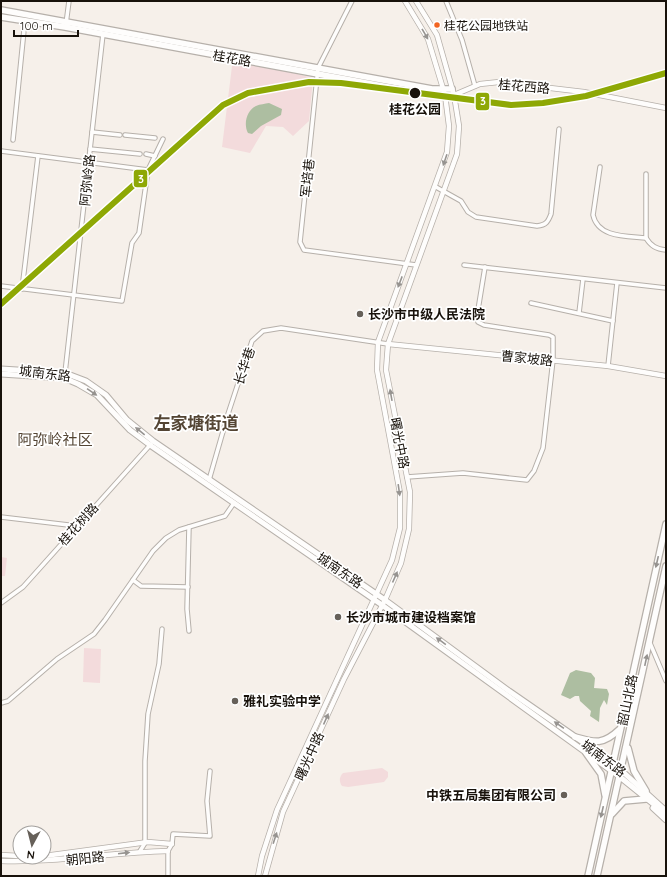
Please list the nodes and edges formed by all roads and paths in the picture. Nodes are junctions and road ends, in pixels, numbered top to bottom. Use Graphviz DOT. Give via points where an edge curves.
graph roads {
  1 [pos="69,1"];
  2 [pos="352,1"];
  3 [pos="405,1"];
  4 [pos="416,1"];
  5 [pos="446,1"];
  6 [pos="1,8"];
  7 [pos="25,17"];
  8 [pos="1,18"];
  9 [pos="66,24"];
  10 [pos="103,34"];
  11 [pos="318,71"];
  12 [pos="475,86"];
  13 [pos="444,92"];
  14 [pos="453,92"];
  15 [pos="666,108"];
  16 [pos="559,129"];
  17 [pos="92,132"];
  18 [pos="120,135"];
  19 [pos="125,135"];
  20 [pos="156,138"];
  21 [pos="163,139"];
  22 [pos="13,140"];
  23 [pos="90,149"];
  24 [pos="1,151"];
  25 [pos="140,154"];
  26 [pos="146,154"];
  27 [pos="38,156"];
  28 [pos="155,156"];
  29 [pos="89,162"];
  30 [pos="600,167"];
  31 [pos="148,170"];
  32 [pos="646,174"];
  33 [pos="436,187"];
  34 [pos="444,191"];
  35 [pos="646,238"];
  36 [pos="666,250"];
  37 [pos="406,264"];
  38 [pos="416,265"];
  39 [pos="464,265"];
  40 [pos="484,267"];
  41 [pos="583,279"];
  42 [pos="617,283"];
  43 [pos="1,286"];
  44 [pos="666,288"];
  45 [pos="22,289"];
  46 [pos="74,296"];
  47 [pos="531,303"];
  48 [pos="579,313"];
  49 [pos="613,321"];
  50 [pos="378,342"];
  51 [pos="388,344"];
  52 [pos="553,360"];
  53 [pos="608,366"];
  54 [pos="1,369"];
  55 [pos="65,373"];
  56 [pos="1,374"];
  57 [pos="666,376"];
  58 [pos="151,443"];
  59 [pos="407,477"];
  60 [pos="209,480"];
  61 [pos="234,503"];
  62 [pos="1,516"];
  63 [pos="666,524"];
  64 [pos="77,526"];
  65 [pos="189,527"];
  66 [pos="666,566"];
  67 [pos="133,580"];
  68 [pos="188,587"];
  69 [pos="376,597"];
  70 [pos="384,602"];
  71 [pos="1,603"];
  72 [pos="162,629"];
  73 [pos="189,631"];
  74 [pos="649,642"];
  75 [pos="666,681"];
  76 [pos="1,703"];
  77 [pos="621,729"];
  78 [pos="575,737"];
  79 [pos="627,745"];
  80 [pos="586,753"];
  81 [pos="613,763"];
  82 [pos="622,770"];
  83 [pos="210,771"];
  84 [pos="612,772"];
  85 [pos="620,778"];
  86 [pos="647,796"];
  87 [pos="606,797"];
  88 [pos="665,811"];
  89 [pos="609,820"];
  90 [pos="666,820"];
  91 [pos="145,843"];
  92 [pos="172,844"];
  93 [pos="140,851"];
  94 [pos="168,851"];
  95 [pos="1,855"];
  96 [pos="52,855"];
  97 [pos="12,856"];
  98 [pos="1,861"];
  99 [pos="168,876"];
  100 [pos="258,876"];
  101 [pos="265,876"];
  102 [pos="588,876"];
  103 [pos="598,876"];
  1 -- 9 [label="street"];
  2 -- 11 [label="street, 军培巷"];
  3 -- 13 [label="street, 曙光中路, one-way" via="428,39"];
  4 -- 14 [label="street, 曙光中路" via="437,35"];
  5 -- 12 [label="street" via="462,40"];
  6 -- 7 [label="main road"];
  6 -- 7 [label="main road" via="14,9"];
  7 -- 8 [label="main road"];
  7 -- 8 [label="main road, 桂花路"];
  7 -- 9 [label="main road, 桂花路"];
  7 -- 22 [label="street"];
  9 -- 10 [label="main road, 桂花路"];
  9 -- 11 [label="main road, 桂花路"];
  10 -- 11 [label="main road, 桂花路"];
  10 -- 17 [label="street, 阿弥岭路"];
  11 -- 13 [label="main road, 桂花路" via="431,95"];
  11 -- 37 [label="street, 军培巷" via="300,242 304,250"];
  12 -- 14 [label="street, 桂花西路"];
  12 -- 15 [label="street, 桂花西路" via="499,82 554,88"];
  13 -- 14 [label="main road, 桂花路"];
  13 -- 33 [label="street, 曙光中路, one-way" via="449,126 447,152"];
  14 -- 34 [label="street, 曙光中路" via="459,126 457,154"];
  16 -- 34 [label="street" via="551,214 544,225 476,217 468,212 461,201"];
  17 -- 18 [label="street"];
  17 -- 23 [label="street, 阿弥岭路"];
  19 -- 20 [label="street"];
  21 -- 28 [label="street"];
  23 -- 25 [label="street"];
  23 -- 29 [label="street, 阿弥岭路"];
  24 -- 27 [label="street"];
  26 -- 28 [label="street"];
  27 -- 29 [label="street"];
  27 -- 45 [label="street"];
  28 -- 31 [label="street"];
  29 -- 31 [label="street"];
  29 -- 46 [label="street, 阿弥岭路"];
  30 -- 35 [label="street" via="594,222 598,227 617,236"];
  31 -- 46 [label="street" via="140,234 132,243 122,301"];
  32 -- 35 [label="street"];
  33 -- 34 [label="street"];
  33 -- 37 [label="street, 曙光中路"];
  34 -- 38 [label="street, 曙光中路"];
  35 -- 36 [label="street" via="657,249"];
  37 -- 38 [label="street, 军培巷"];
  37 -- 50 [label="street, 曙光中路, one-way"];
  38 -- 51 [label="street, 曙光中路"];
  39 -- 40 [label="street"];
  40 -- 41 [label="street"];
  40 -- 52 [label="street" via="478,322 553,337"];
  41 -- 42 [label="street"];
  41 -- 48 [label="street"];
  42 -- 44 [label="street"];
  42 -- 49 [label="street"];
  43 -- 45 [label="street"];
  45 -- 46 [label="street"];
  46 -- 55 [label="street, 阿弥岭路"];
  47 -- 48 [label="street"];
  48 -- 49 [label="street"];
  49 -- 53 [label="street"];
  50 -- 51 [label="street, 长华巷"];
  50 -- 60 [label="street, 长华巷" via="281,328 263,331 252,340"];
  50 -- 69 [label="street, 曙光中路, one-way" via="376,370 400,493 400,528 392,560"];
  51 -- 52 [label="street, 曹家坡路"];
  59 -- 51 [label="street, 曙光中路, one-way" via="386,370"];
  52 -- 53 [label="street, 曹家坡路"];
  52 -- 59 [label="street" via="543,448 530,478 521,480 462,473"];
  53 -- 57 [label="street, 曹家坡路"];
  54 -- 55 [label="main road, 城南东路"];
  58 -- 55 [label="main road, 城南东路, one-way" via="100,390"];
  56 -- 58 [label="main road, 城南东路, one-way" via="64,378 78,384 97,395 130,430"];
  58 -- 60 [label="main road, 城南东路"];
  58 -- 61 [label="main road, 城南东路"];
  58 -- 64 [label="street, 桂花树路"];
  70 -- 59 [label="street, 曙光中路, one-way" via="401,563 409,529 410,492"];
  60 -- 69 [label="main road, 城南东路"];
  61 -- 65 [label="street" via="225,516"];
  61 -- 69 [label="main road, 城南东路"];
  62 -- 64 [label="street"];
  63 -- 77 [label="main road, 韶山北路, one-way"];
  64 -- 71 [label="street, 桂花树路" via="23,587"];
  65 -- 67 [label="street" via="166,538 153,551"];
  65 -- 68 [label="street"];
  66 -- 74 [label="main road, 韶山北路"];
  67 -- 68 [label="street" via="141,586"];
  67 -- 76 [label="street" via="94,634 57,659 8,701"];
  68 -- 73 [label="street"];
  69 -- 70 [label="main road, 城南东路"];
  69 -- 100 [label="street, 曙光中路" via="277,810"];
  78 -- 70 [label="main road, 城南东路, one-way"];
  70 -- 80 [label="main road, 城南东路"];
  101 -- 70 [label="street, 曙光中路, one-way" via="283,812 344,679"];
  72 -- 91 [label="street" via="159,664 148,714"];
  74 -- 75 [label="street"];
  79 -- 74 [label="main road, 韶山北路, one-way"];
  77 -- 78 [label="main road" via="610,738 596,743"];
  77 -- 81 [label="main road, 韶山北路"];
  78 -- 81 [label="main road, 城南东路"];
  79 -- 82 [label="main road, 韶山北路"];
  79 -- 86 [label="main road" via="632,766"];
  80 -- 84 [label="main road, 城南东路"];
  80 -- 87 [label="main road" via="601,774"];
  81 -- 82 [label="main road, 城南东路"];
  81 -- 84 [label="main road, 韶山北路"];
  82 -- 85 [label="main road, 韶山北路"];
  82 -- 86 [label="main road, 城南东路"];
  83 -- 92 [label="street" via="207,801 210,836 173,834"];
  84 -- 85 [label="main road, 城南东路"];
  84 -- 87 [label="main road, 韶山北路"];
  85 -- 86 [label="main road, 城南东路"];
  85 -- 89 [label="main road, 韶山北路"];
  86 -- 88 [label="main road, 城南东路"];
  86 -- 89 [label="main road" via="624,801 614,810"];
  86 -- 90 [label="main road" via="657,813"];
  87 -- 102 [label="main road, 韶山北路, one-way"];
  89 -- 103 [label="main road, 韶山北路"];
  91 -- 92 [label="street, 朝阳路"];
  91 -- 93 [label="street"];
  91 -- 96 [label="street, 朝阳路"];
  92 -- 94 [label="street"];
  93 -- 94 [label="street, 朝阳路"];
  98 -- 93 [label="street, 朝阳路, one-way" via="69,860"];
  94 -- 99 [label="street"];
  95 -- 97 [label="street"];
}
